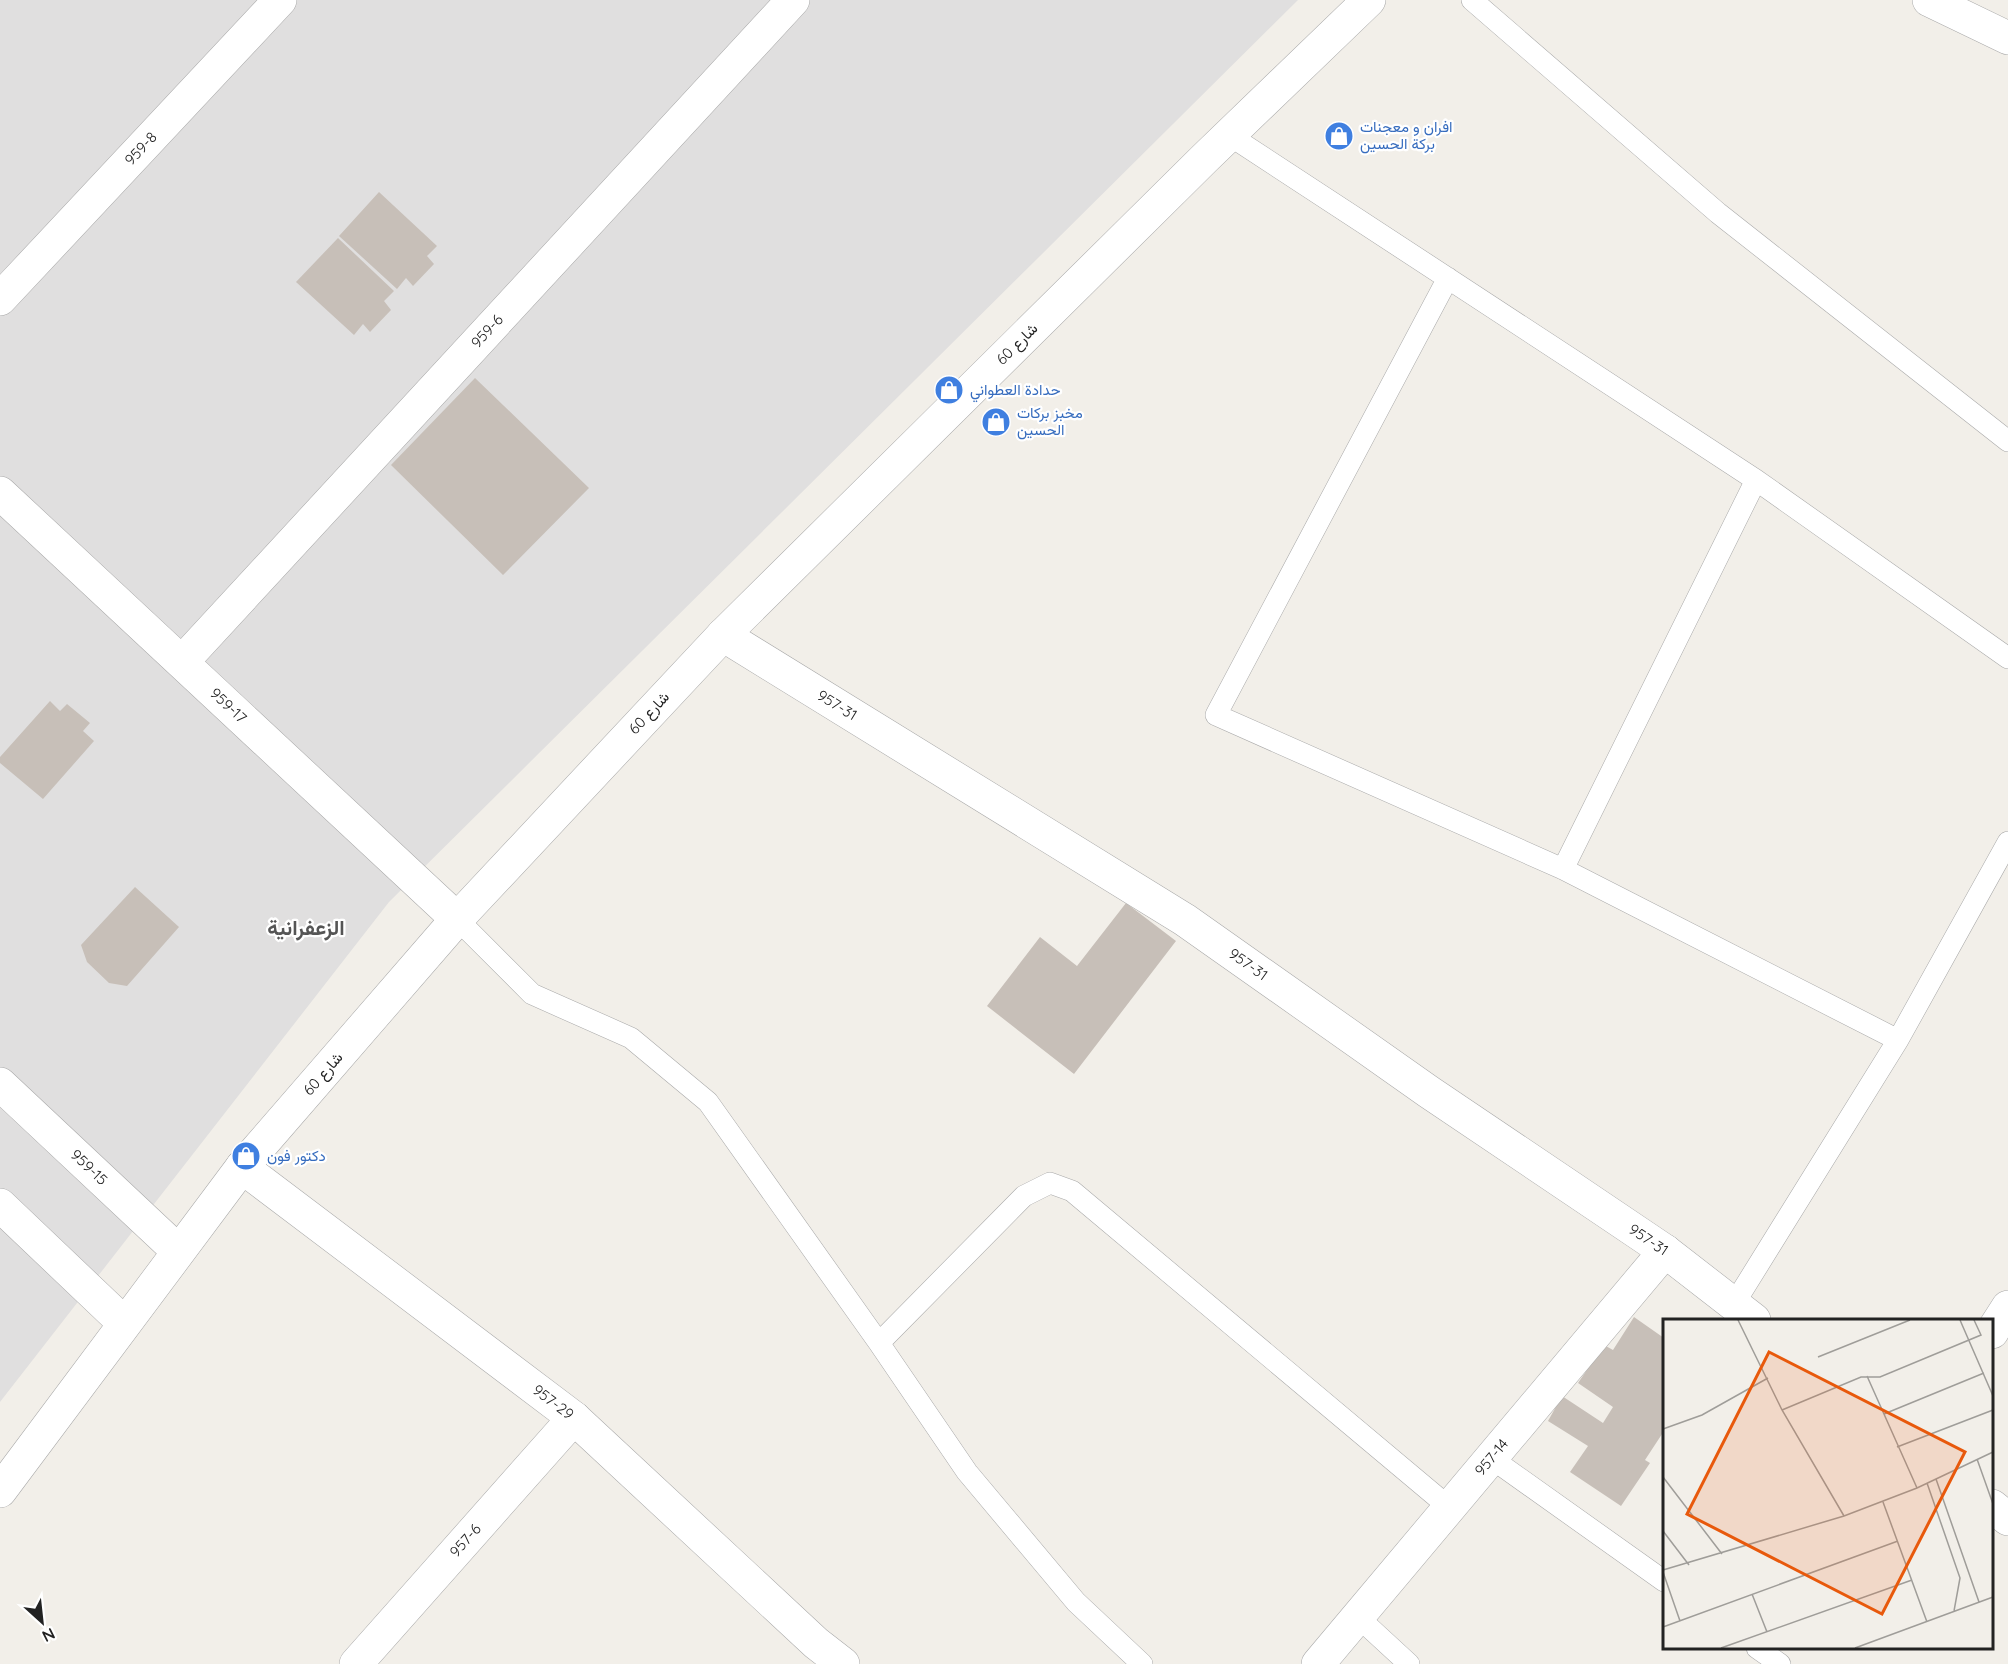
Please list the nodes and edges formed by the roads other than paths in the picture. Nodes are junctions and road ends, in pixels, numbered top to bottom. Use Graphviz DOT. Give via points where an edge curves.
graph roads {
  1 [pos="280,0"];
  2 [pos="793,0"];
  3 [pos="1369,0"];
  4 [pos="1472,0"];
  5 [pos="1929,0"];
  6 [pos="2008,38"];
  7 [pos="1229,135"];
  8 [pos="1448,278"];
  9 [pos="0,299"];
  10 [pos="2008,441"];
  11 [pos="1756,480"];
  12 [pos="0,493"];
  13 [pos="723,635"];
  14 [pos="2008,658"];
  15 [pos="182,662"];
  16 [pos="2008,842"];
  17 [pos="1563,869"];
  18 [pos="457,919"];
  19 [pos="1898,1040"];
  20 [pos="0,1084"];
  21 [pos="242,1167"];
  22 [pos="0,1205"];
  23 [pos="178,1251"];
  24 [pos="1665,1251"];
  25 [pos="2008,1307"];
  26 [pos="1744,1312"];
  27 [pos="124,1323"];
  28 [pos="1993,1330"];
  29 [pos="879,1343"];
  30 [pos="574,1418"];
  31 [pos="1491,1458"];
  32 [pos="0,1491"];
  33 [pos="1993,1507"];
  34 [pos="1450,1508"];
  35 [pos="2008,1519"];
  36 [pos="1663,1580"];
  37 [pos="1358,1617"];
  38 [pos="1760,1649"];
  39 [pos="807,1653"];
  40 [pos="356,1664"];
  41 [pos="843,1664"];
  42 [pos="1142,1664"];
  43 [pos="1318,1664"];
  44 [pos="1409,1664"];
  45 [pos="1780,1664"];
  1 -- 9 [label="street, 959-8"];
  2 -- 15 [label="street, 959-6"];
  3 -- 7 [label="street, شارع 60"];
  4 -- 10 [label="lane" via="1718,213"];
  5 -- 6 [label="street"];
  7 -- 8 [label="lane"];
  7 -- 13 [label="street, شارع 60"];
  8 -- 11 [label="lane"];
  8 -- 17 [label="lane" via="1216,715"];
  11 -- 14 [label="lane"];
  11 -- 17 [label="lane"];
  12 -- 15 [label="street, 959-17"];
  13 -- 18 [label="street, شارع 60"];
  13 -- 24 [label="street, 957-31" via="1185,920 1429,1092"];
  15 -- 18 [label="street, 959-17"];
  16 -- 19 [label="lane"];
  17 -- 19 [label="lane"];
  18 -- 21 [label="street, شارع 60"];
  18 -- 29 [label="lane" via="532,993 632,1038 708,1102"];
  19 -- 26 [label="lane"];
  20 -- 23 [label="street, 959-15"];
  21 -- 23 [label="street, شارع 60"];
  21 -- 30 [label="street, 957-29"];
  22 -- 27 [label="street"];
  23 -- 27 [label="street, شارع 60"];
  24 -- 26 [label="street, 957-31"];
  24 -- 31 [label="street, 957-14"];
  25 -- 28 [label="street"];
  27 -- 32 [label="street, شارع 60"];
  29 -- 34 [label="lane" via="1024,1196 1050,1183 1072,1191"];
  29 -- 42 [label="lane" via="967,1473 1076,1602"];
  30 -- 39 [label="street, 957-29"];
  30 -- 40 [label="street, 957-6"];
  31 -- 34 [label="street, 957-14"];
  31 -- 36 [label="lane"];
  33 -- 35 [label="street"];
  34 -- 37 [label="street, 957-14"];
  37 -- 43 [label="street, 957-14"];
  37 -- 44 [label="lane"];
  38 -- 45 [label="lane"];
  39 -- 41 [label="street, 957-29"];
}
